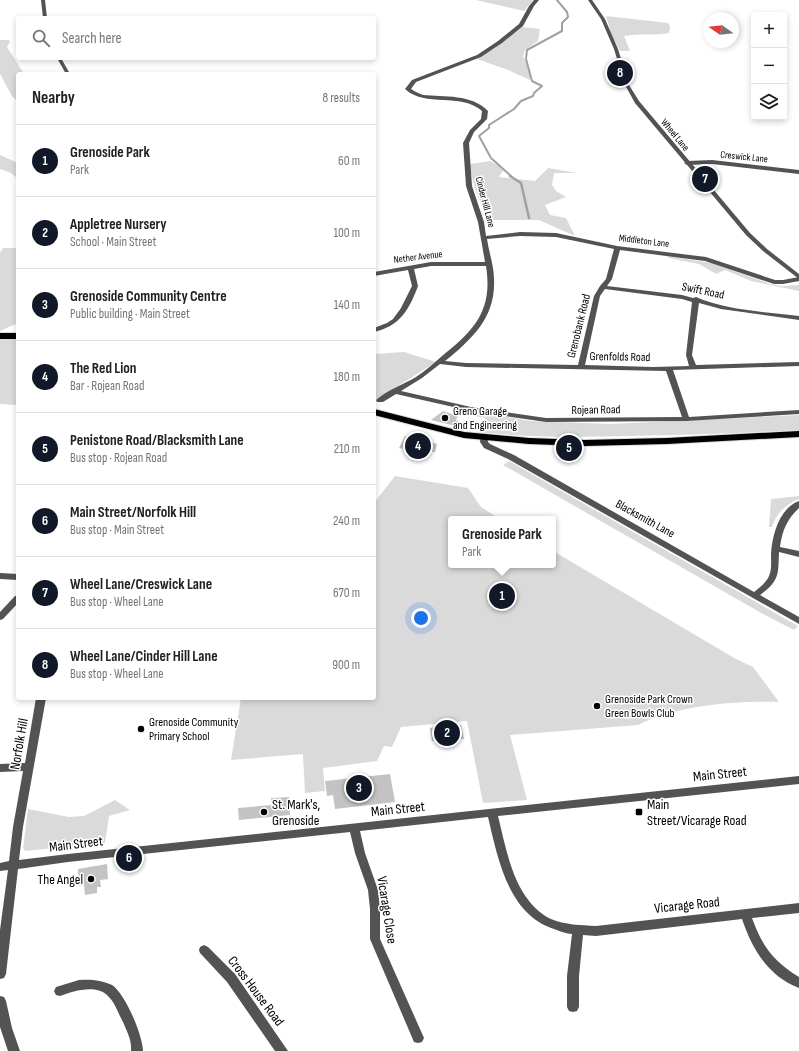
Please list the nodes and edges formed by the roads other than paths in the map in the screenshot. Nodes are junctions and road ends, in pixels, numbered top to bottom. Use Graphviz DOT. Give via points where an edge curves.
graph roads {
  1 [pos="43,0"];
  2 [pos="537,0"];
  3 [pos="590,0"];
  4 [pos="45,16"];
  5 [pos="60,60"];
  6 [pos="67,72"];
  7 [pos="687,163"];
  8 [pos="799,172"];
  9 [pos="484,238"];
  10 [pos="617,248"];
  11 [pos="489,264"];
  12 [pos="410,267"];
  13 [pos="376,274"];
  14 [pos="799,278"];
  15 [pos="602,288"];
  16 [pos="696,299"];
  17 [pos="799,318"];
  18 [pos="376,330"];
  19 [pos="0,336"];
  20 [pos="16,336"];
  21 [pos="440,362"];
  22 [pos="799,364"];
  23 [pos="581,367"];
  24 [pos="669,368"];
  25 [pos="693,368"];
  26 [pos="397,392"];
  27 [pos="380,400"];
  28 [pos="799,412"];
  29 [pos="376,413"];
  30 [pos="686,419"];
  31 [pos="799,434"];
  32 [pos="484,437"];
  33 [pos="799,504"];
  34 [pos="776,549"];
  35 [pos="799,554"];
  36 [pos="0,576"];
  37 [pos="16,576"];
  38 [pos="754,595"];
  39 [pos="16,600"];
  40 [pos="0,617"];
  41 [pos="799,621"];
  42 [pos="41,700"];
  43 [pos="29,766"];
  44 [pos="0,768"];
  45 [pos="799,780"];
  46 [pos="492,812"];
  47 [pos="354,828"];
  48 [pos="13,865"];
  49 [pos="0,867"];
  50 [pos="799,908"];
  51 [pos="745,914"];
  52 [pos="578,931"];
  53 [pos="204,950"];
  54 [pos="0,974"];
  55 [pos="799,984"];
  56 [pos="60,991"];
  57 [pos="0,1001"];
  58 [pos="573,1007"];
  59 [pos="418,1038"];
  60 [pos="14,1051"];
  61 [pos="137,1051"];
  62 [pos="282,1051"];
  1 -- 4 [label="street"];
  2 -- 9 [label="street, Cinder Hill Lane" via="529,8 521,25 490,49 470,60 420,78 408,89 421,96 471,103 485,111 484,119 472,131 466,143 469,186 482,222"];
  3 -- 7 [label="street, Wheel Lane" via="601,14 627,85 634,97"];
  5 -- 6 [label="street"];
  7 -- 8 [label="street, Creswick Lane" via="712,162"];
  7 -- 14 [label="street, Wheel Lane" via="754,239"];
  9 -- 10 [label="street, Middleton Lane" via="520,234 549,235"];
  9 -- 11 [label="street, Cinder Hill Lane"];
  10 -- 14 [label="street, Middleton Lane" via="706,259 774,282"];
  10 -- 15 [label="street, Grenobank Road" via="609,279"];
  11 -- 12 [label="street, Nether Avenue" via="431,264"];
  11 -- 21 [label="street, Cinder Hill Lane" via="491,292 481,321 473,333"];
  12 -- 13 [label="street, Nether Avenue"];
  12 -- 18 [label="street" via="414,286 403,310 393,323"];
  15 -- 16 [label="street, Swift Road"];
  15 -- 23 [label="street, Grenobank Road" via="597,296"];
  16 -- 17 [label="street, Swift Road" via="721,307"];
  16 -- 25 [label="street" via="689,355"];
  19 -- 20 [label="highway"];
  21 -- 23 [label="street, Grenfolds Road"];
  21 -- 26 [label="street, Cinder Hill Lane"];
  22 -- 25 [label="street, Grenfolds Road"];
  23 -- 24 [label="street, Grenfolds Road"];
  24 -- 25 [label="street, Grenfolds Road"];
  24 -- 30 [label="street"];
  26 -- 27 [label="street, Cinder Hill Lane"];
  26 -- 30 [label="street, Rojean Road" via="449,405 528,419"];
  28 -- 30 [label="street, Rojean Road"];
  29 -- 32 [label="highway" via="436,429"];
  31 -- 32 [label="highway" via="584,443"];
  32 -- 38 [label="street, Blacksmith Lane" via="487,446 511,457"];
  33 -- 34 [label="street" via="782,520"];
  34 -- 35 [label="street"];
  34 -- 38 [label="street" via="772,580"];
  36 -- 37 [label="street"];
  38 -- 41 [label="street, Blacksmith Lane"];
  39 -- 40 [label="street"];
  42 -- 43 [label="street, Norfolk Hill"];
  43 -- 44 [label="street"];
  43 -- 48 [label="street, Norfolk Hill"];
  45 -- 46 [label="street, Main Street"];
  46 -- 47 [label="street, Main Street"];
  46 -- 52 [label="street, Vicarage Road" via="500,847 518,895 542,920 554,926"];
  47 -- 48 [label="street, Main Street"];
  47 -- 59 [label="street, Vicarage Close" via="373,890 375,939"];
  48 -- 49 [label="street, Main Street"];
  48 -- 54 [label="street, Norfolk Hill"];
  50 -- 51 [label="street, Vicarage Road"];
  51 -- 52 [label="street, Vicarage Road"];
  51 -- 55 [label="street" via="761,953 782,973"];
  52 -- 58 [label="street" via="573,976"];
  53 -- 62 [label="street, Cross House Road" via="231,978"];
  56 -- 61 [label="street" via="75,985 99,986 112,992 135,1034"];
  57 -- 60 [label="street"];
}
